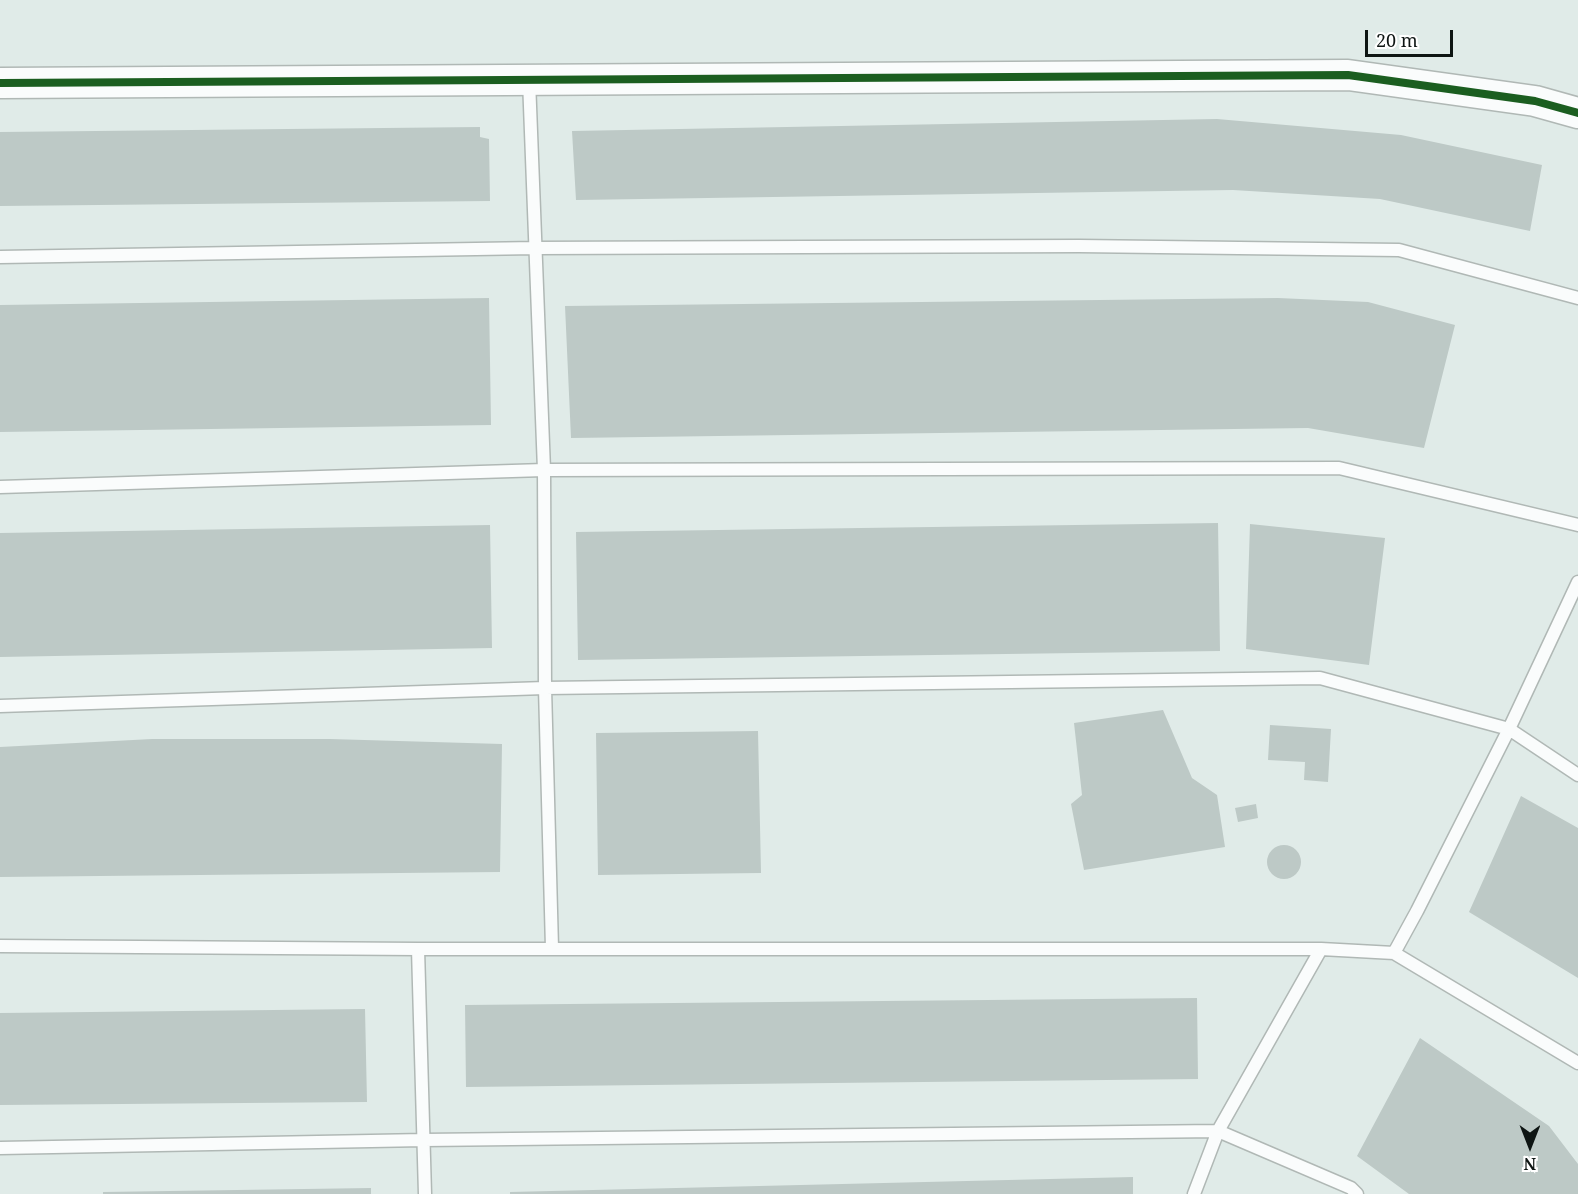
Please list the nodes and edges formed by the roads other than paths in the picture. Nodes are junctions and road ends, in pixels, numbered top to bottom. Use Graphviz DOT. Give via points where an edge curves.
graph roads {
  1 [pos="529,79"];
  2 [pos="0,82"];
  3 [pos="1578,113"];
  4 [pos="536,248"];
  5 [pos="0,257"];
  6 [pos="1578,298"];
  7 [pos="544,470"];
  8 [pos="0,487"];
  9 [pos="1578,525"];
  10 [pos="1578,582"];
  11 [pos="545,688"];
  12 [pos="0,705"];
  13 [pos="1509,729"];
  14 [pos="1578,775"];
  15 [pos="0,946"];
  16 [pos="552,948"];
  17 [pos="418,949"];
  18 [pos="1321,949"];
  19 [pos="1394,953"];
  20 [pos="1578,1064"];
  21 [pos="1218,1131"];
  22 [pos="424,1140"];
  23 [pos="0,1148"];
  24 [pos="425,1194"];
  25 [pos="1194,1194"];
  26 [pos="1357,1194"];
  1 -- 2 [label="street"];
  1 -- 3 [label="street" via="1348,75 1534,101"];
  1 -- 4 [label="lane"];
  4 -- 5 [label="lane"];
  4 -- 6 [label="lane" via="1079,246 1400,250"];
  4 -- 7 [label="lane"];
  7 -- 8 [label="lane"];
  7 -- 9 [label="lane" via="1339,468"];
  7 -- 11 [label="lane"];
  10 -- 13 [label="lane"];
  11 -- 12 [label="lane"];
  11 -- 13 [label="lane" via="1320,678"];
  11 -- 16 [label="lane"];
  13 -- 14 [label="lane"];
  13 -- 19 [label="lane"];
  15 -- 17 [label="lane"];
  16 -- 17 [label="lane"];
  16 -- 18 [label="lane"];
  17 -- 22 [label="lane"];
  18 -- 19 [label="lane"];
  18 -- 21 [label="lane"];
  19 -- 20 [label="lane"];
  21 -- 22 [label="lane"];
  21 -- 25 [label="lane"];
  21 -- 26 [label="lane"];
  22 -- 23 [label="lane"];
  22 -- 24 [label="lane"];
}
